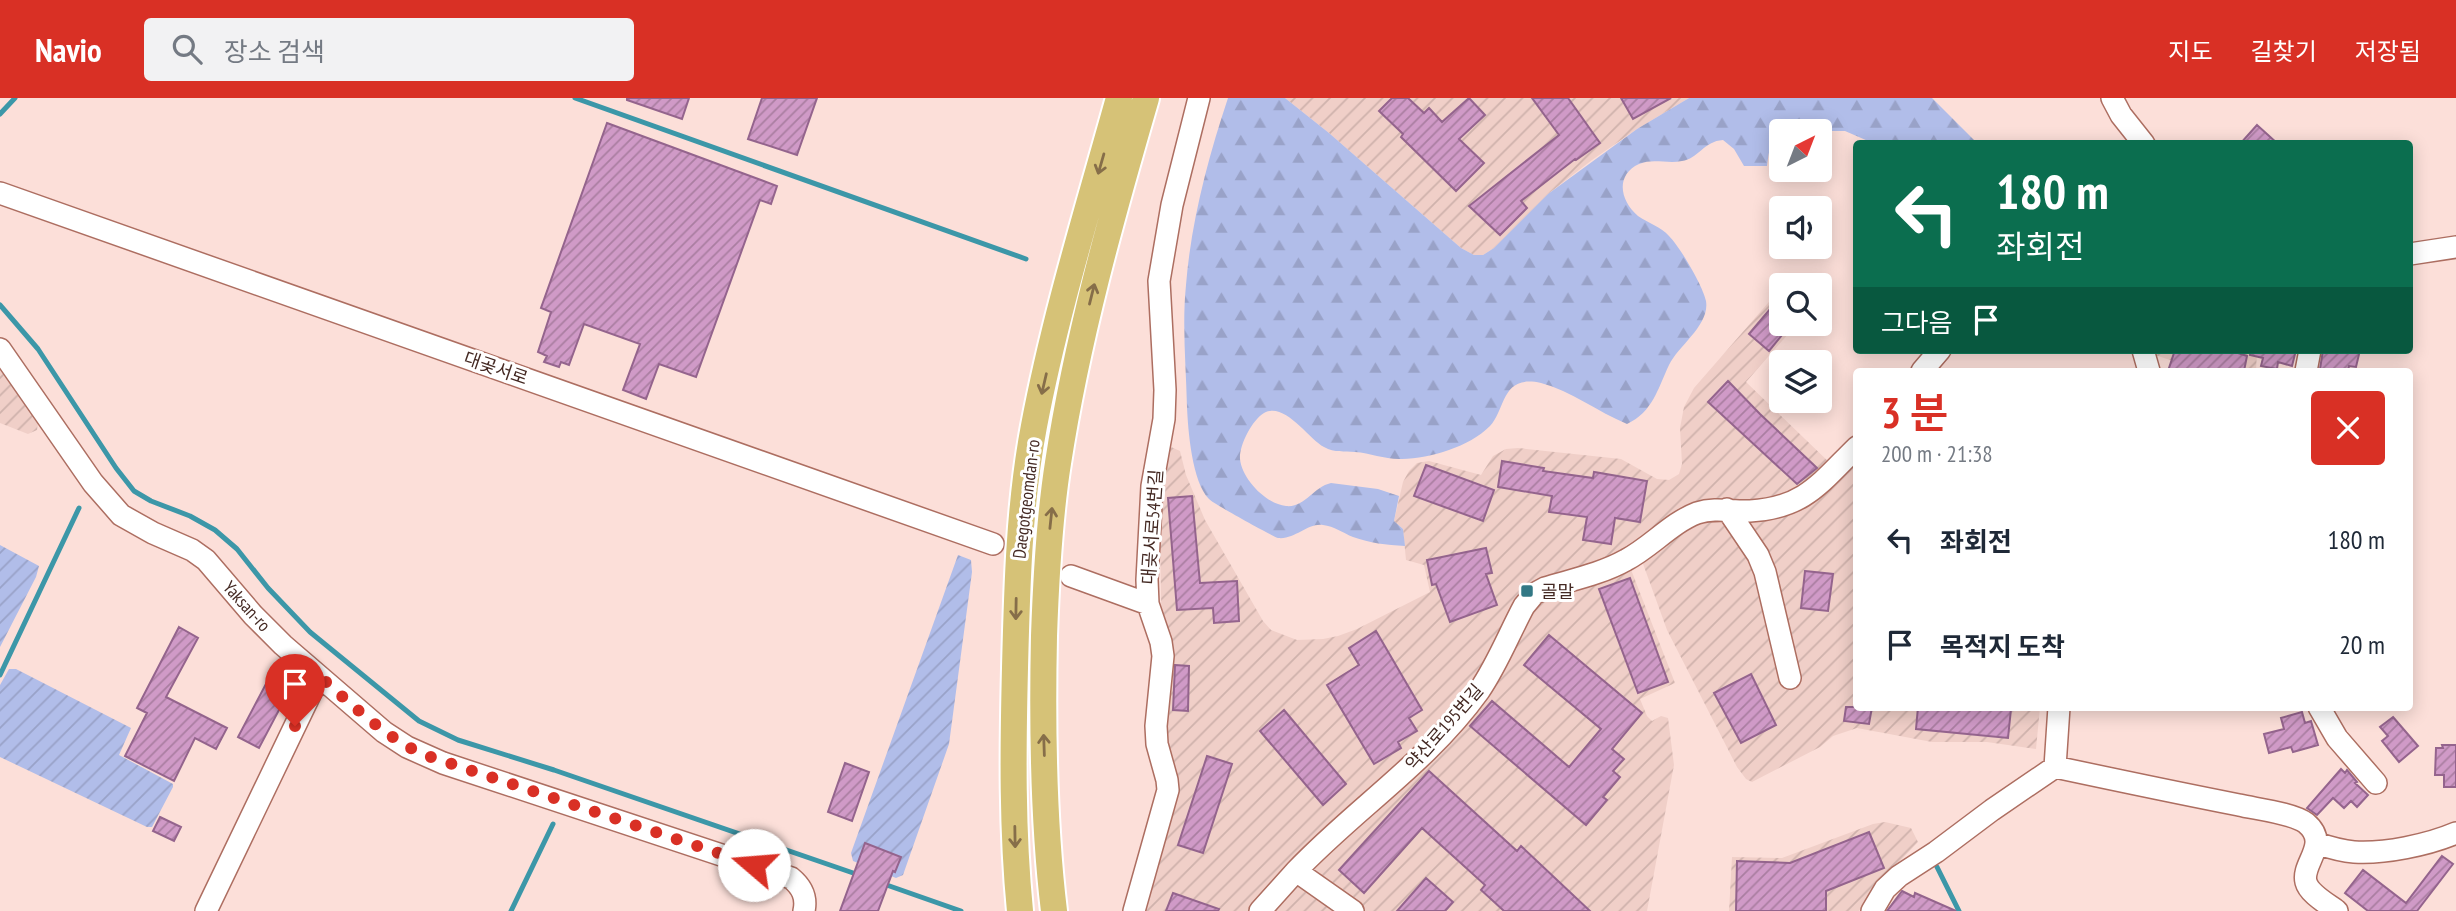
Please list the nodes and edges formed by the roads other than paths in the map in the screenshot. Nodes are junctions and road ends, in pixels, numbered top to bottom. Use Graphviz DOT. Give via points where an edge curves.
graph roads {
  1 [pos="1119,98"];
  2 [pos="1146,98"];
  3 [pos="1199,98"];
  4 [pos="2112,98"];
  5 [pos="2141,140"];
  6 [pos="0,193"];
  7 [pos="2456,247"];
  8 [pos="2413,254"];
  9 [pos="0,349"];
  10 [pos="1937,354"];
  11 [pos="1925,368"];
  12 [pos="1853,450"];
  13 [pos="1727,509"];
  14 [pos="993,544"];
  15 [pos="1071,576"];
  16 [pos="1148,604"];
  17 [pos="319,676"];
  18 [pos="1790,678"];
  19 [pos="2059,711"];
  20 [pos="2321,711"];
  21 [pos="2055,766"];
  22 [pos="2376,783"];
  23 [pos="2456,833"];
  24 [pos="2316,843"];
  25 [pos="1296,871"];
  26 [pos="206,911"];
  27 [pos="804,911"];
  28 [pos="1020,911"];
  29 [pos="1054,911"];
  30 [pos="1134,911"];
  31 [pos="1260,911"];
  32 [pos="1353,911"];
  33 [pos="1872,911"];
  34 [pos="2337,911"];
  1 -- 28 [label="main road, Daegotgeomdan-ro, one-way" via="1046,376 1027,479 1017,574 1014,729"];
  29 -- 2 [label="main road, Daegotgeomdan-ro, one-way" via="1043,700 1046,564 1057,464 1073,373"];
  3 -- 16 [label="street, 대곶서로54번길" via="1161,261 1164,419 1151,497"];
  4 -- 5 [label="street"];
  6 -- 14 [label="street, 대곶서로"];
  7 -- 8 [label="street"];
  9 -- 17 [label="street, Yaksan-ro" via="110,504 136,525 206,560 253,615"];
  10 -- 11 [label="street"];
  12 -- 13 [label="street, 약산로195번길" via="1795,502 1769,509"];
  13 -- 18 [label="street" via="1762,563"];
  13 -- 25 [label="street, 약산로195번길" via="1697,513 1625,561 1534,594 1480,690 1438,739"];
  15 -- 16 [label="street"];
  16 -- 30 [label="street, 대곶서로54번길" via="1163,656 1156,726 1168,790"];
  17 -- 26 [label="street"];
  17 -- 27 [label="street, Yaksan-ro" via="407,747 779,873 799,884"];
  19 -- 21 [label="street"];
  20 -- 22 [label="street" via="2337,738"];
  21 -- 24 [label="street" via="2297,818 2310,827"];
  21 -- 33 [label="street" via="1899,876"];
  23 -- 24 [label="street" via="2432,842 2369,852"];
  24 -- 34 [label="street" via="2306,883"];
  25 -- 31 [label="street, 약산로195번길"];
  25 -- 32 [label="street"];
}
